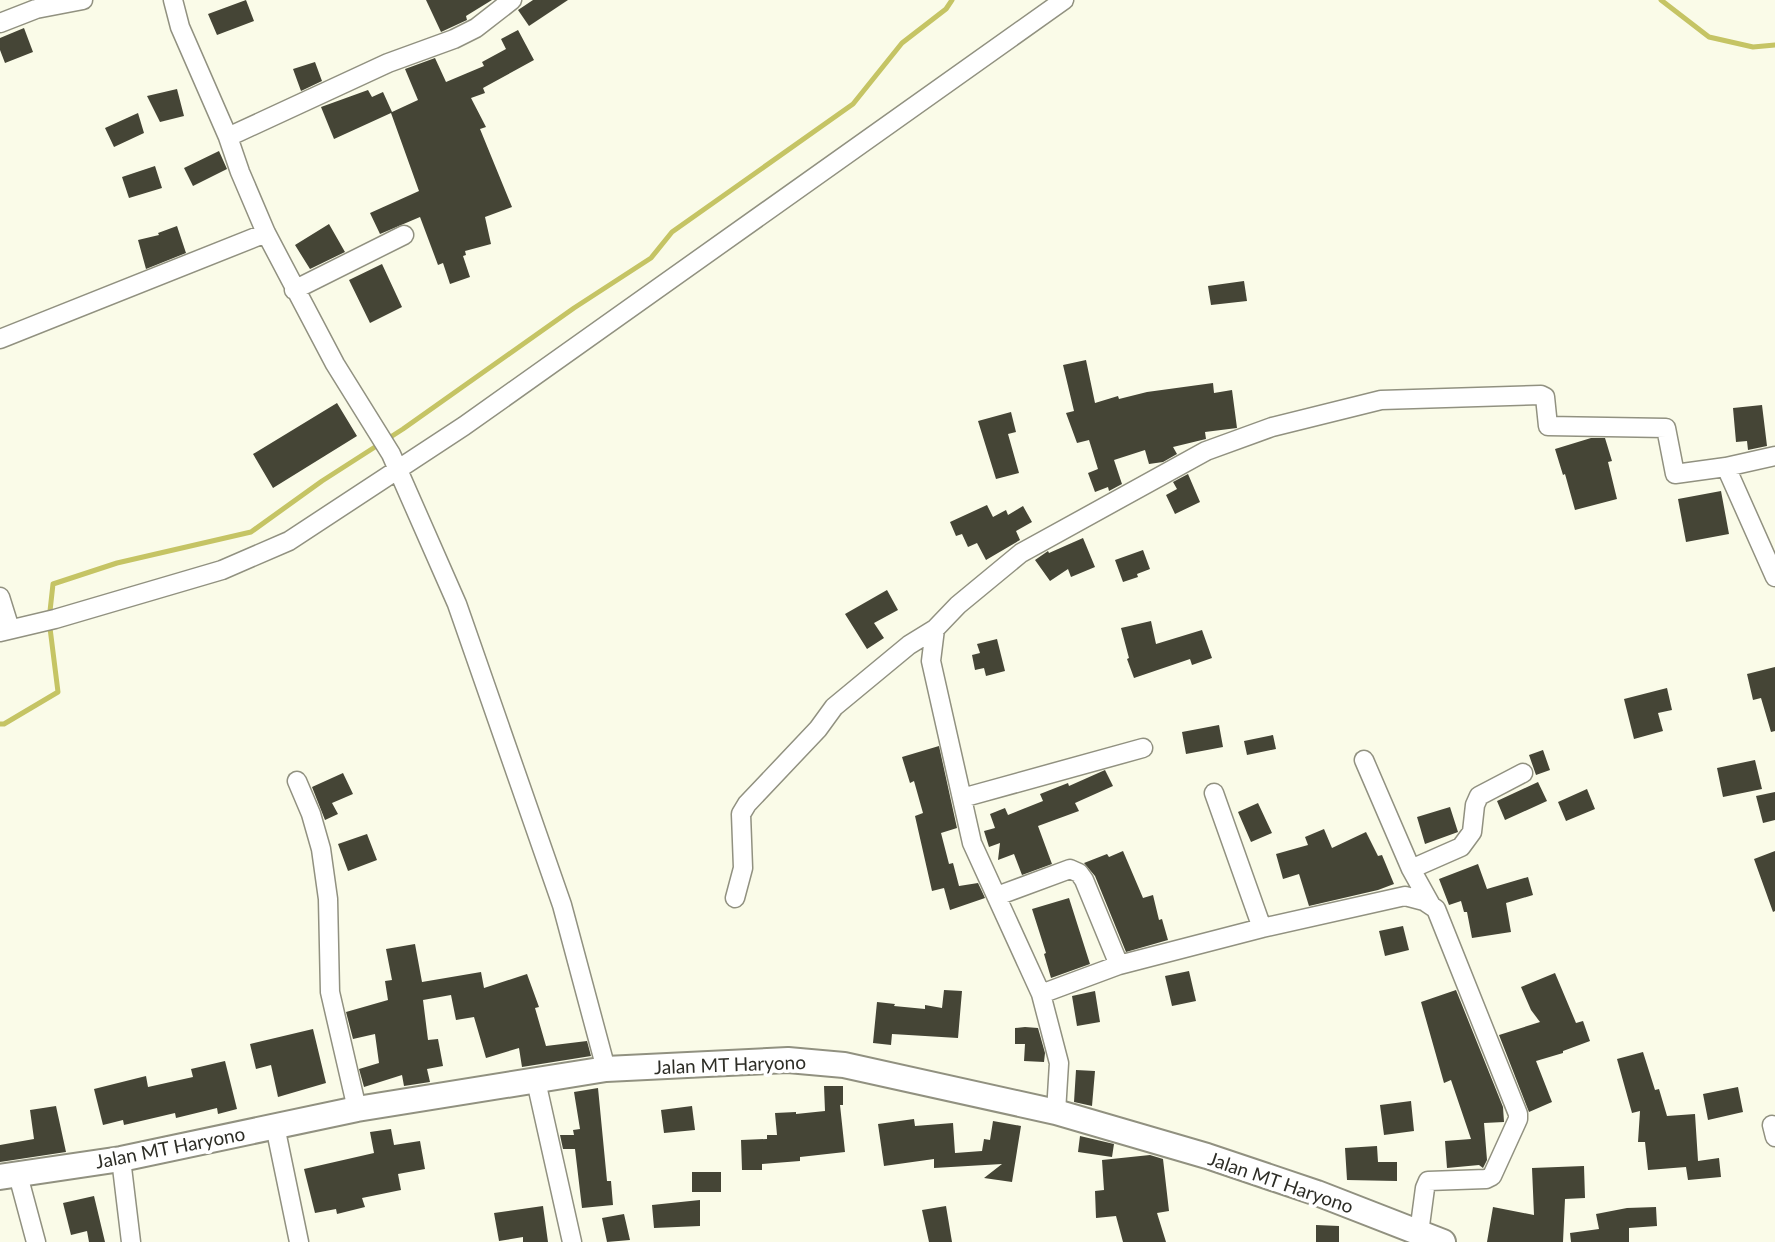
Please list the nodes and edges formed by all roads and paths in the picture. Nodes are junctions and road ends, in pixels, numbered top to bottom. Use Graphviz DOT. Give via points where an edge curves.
graph roads {
  1 [pos="83,0"];
  2 [pos="173,0"];
  3 [pos="512,0"];
  4 [pos="1064,0"];
  5 [pos="0,23"];
  6 [pos="228,137"];
  7 [pos="266,233"];
  8 [pos="404,235"];
  9 [pos="294,290"];
  10 [pos="0,339"];
  11 [pos="1775,456"];
  12 [pos="395,461"];
  13 [pos="1726,467"];
  14 [pos="1775,577"];
  15 [pos="0,597"];
  16 [pos="935,629"];
  17 [pos="5,630"];
  18 [pos="1143,748"];
  19 [pos="1364,760"];
  20 [pos="1523,773"];
  21 [pos="297,781"];
  22 [pos="1213,793"];
  23 [pos="962,798"];
  24 [pos="1411,869"];
  25 [pos="997,896"];
  26 [pos="735,898"];
  27 [pos="1431,905"];
  28 [pos="1262,928"];
  29 [pos="1119,965"];
  30 [pos="1041,993"];
  31 [pos="606,1069"];
  32 [pos="536,1081"];
  33 [pos="357,1110"];
  34 [pos="1056,1112"];
  35 [pos="275,1126"];
  36 [pos="121,1158"];
  37 [pos="9,1176"];
  38 [pos="1419,1233"];
  39 [pos="37,1242"];
  40 [pos="131,1242"];
  41 [pos="299,1242"];
  42 [pos="572,1242"];
  43 [pos="1443,1242"];
  1 -- 5 [label="street" via="36,9"];
  2 -- 6 [label="street" via="180,27"];
  3 -- 6 [label="street" via="454,39 388,62"];
  4 -- 12 [label="street" via="464,426"];
  6 -- 7 [label="street"];
  7 -- 9 [label="street"];
  7 -- 10 [label="street"];
  8 -- 9 [label="street"];
  9 -- 12 [label="street"];
  11 -- 13 [label="street"];
  12 -- 17 [label="street" via="289,541 244,561"];
  12 -- 31 [label="street" via="457,604 509,750 562,905"];
  13 -- 14 [label="street"];
  13 -- 16 [label="street" via="1675,474 1666,428 1548,426 1541,395 1381,400 1272,427 1206,451 1021,553"];
  15 -- 17 [label="street"];
  16 -- 23 [label="street" via="931,661"];
  16 -- 26 [label="street" via="834,706 747,804 741,814 743,868"];
  18 -- 23 [label="street"];
  19 -- 24 [label="street"];
  20 -- 24 [label="street" via="1479,796 1472,832 1461,846"];
  21 -- 33 [label="street" via="321,849 328,899 330,992"];
  22 -- 28 [label="street"];
  23 -- 25 [label="street" via="972,843"];
  24 -- 27 [label="street"];
  25 -- 29 [label="street" via="1070,869 1079,873"];
  25 -- 30 [label="street"];
  27 -- 28 [label="street" via="1405,896"];
  27 -- 38 [label="street" via="1518,1119 1492,1176 1428,1181"];
  28 -- 29 [label="street"];
  29 -- 30 [label="street"];
  30 -- 34 [label="street" via="1059,1063"];
  31 -- 32 [label="main road, Jalan MT Haryono"];
  31 -- 34 [label="main road, Jalan MT Haryono" via="747,1060 812,1061"];
  32 -- 33 [label="main road, Jalan MT Haryono"];
  32 -- 42 [label="street"];
  33 -- 35 [label="main road, Jalan MT Haryono"];
  34 -- 38 [label="main road, Jalan MT Haryono" via="1208,1156"];
  35 -- 36 [label="main road, Jalan MT Haryono"];
  35 -- 41 [label="street"];
  36 -- 37 [label="main road, Jalan MT Haryono"];
  36 -- 40 [label="street"];
  37 -- 39 [label="street"];
  38 -- 43 [label="main road, Jalan MT Haryono"];
}
